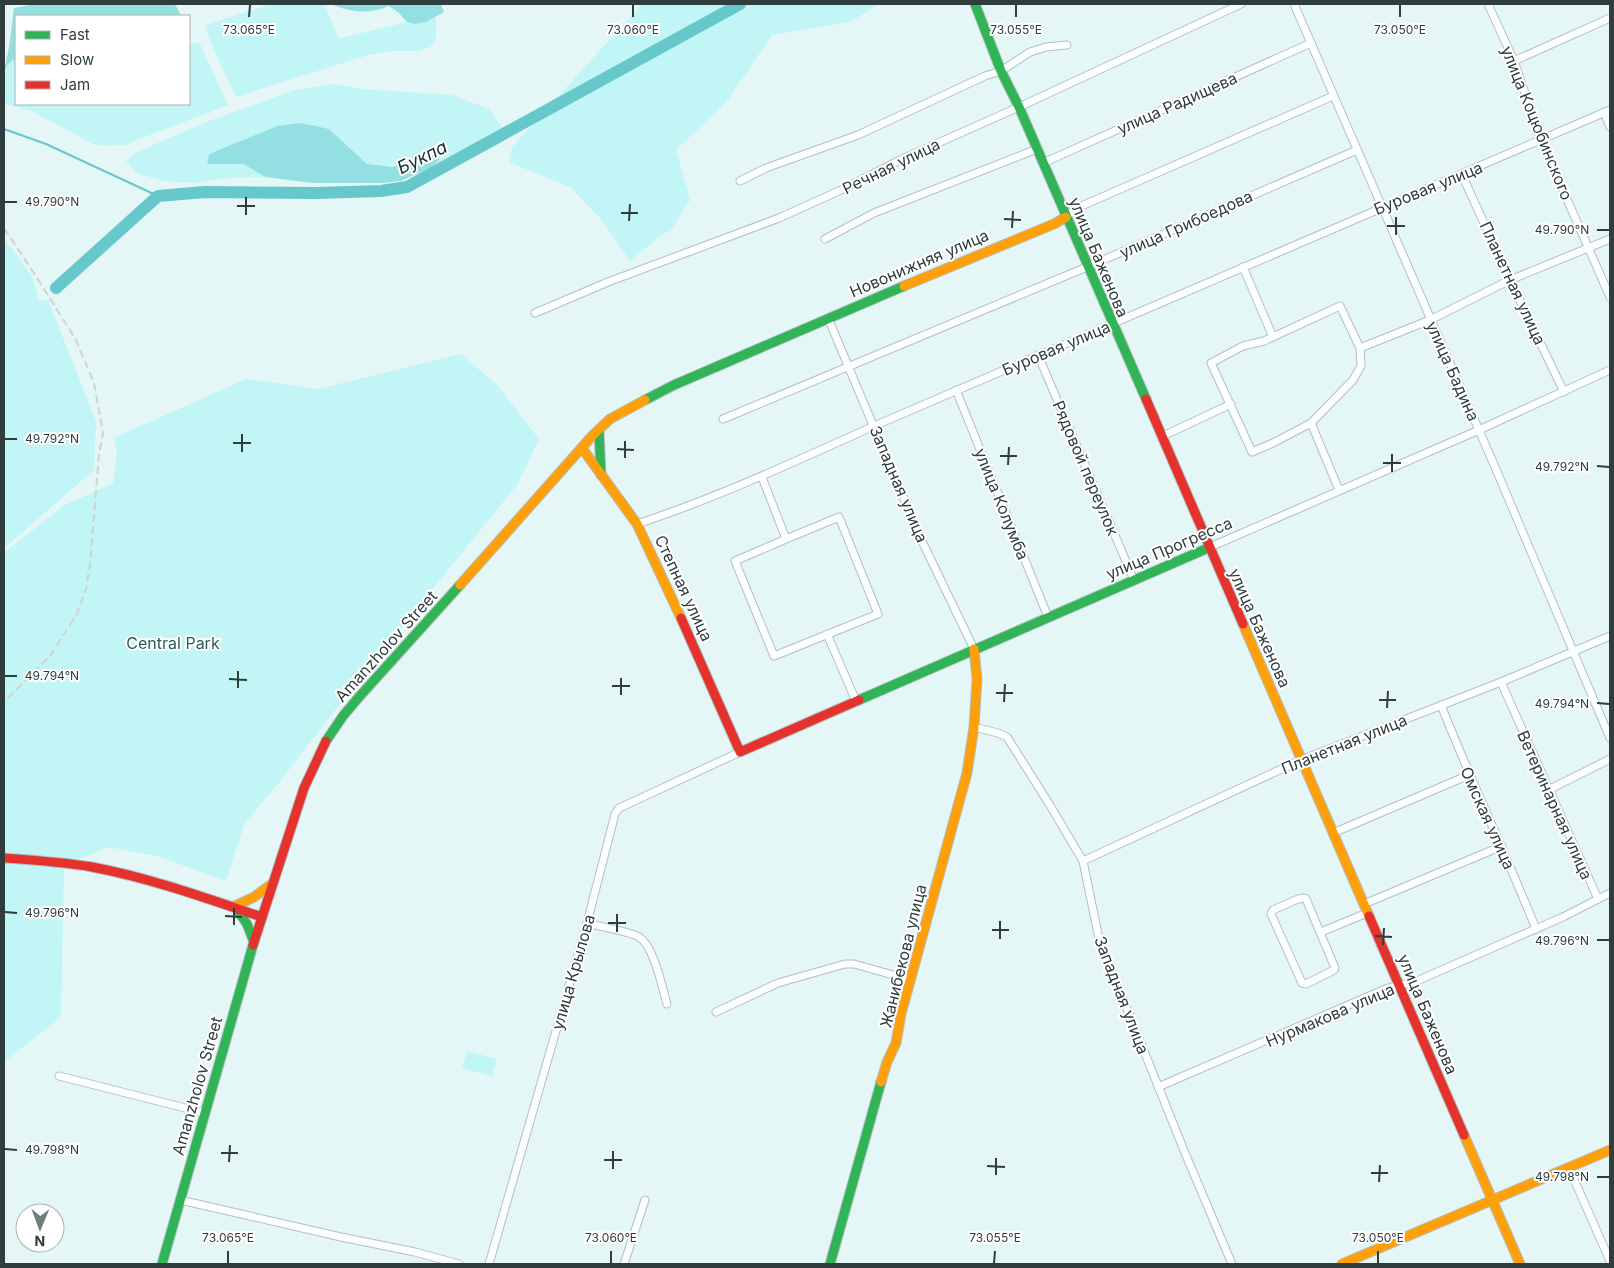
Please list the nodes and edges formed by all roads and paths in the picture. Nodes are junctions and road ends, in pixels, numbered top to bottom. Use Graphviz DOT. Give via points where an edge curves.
graph roads {
  1 [pos="975,4"];
  2 [pos="1241,4"];
  3 [pos="1294,4"];
  4 [pos="1488,4"];
  5 [pos="1610,18"];
  6 [pos="1311,43"];
  7 [pos="1067,45"];
  8 [pos="1514,60"];
  9 [pos="1001,70"];
  10 [pos="1333,96"];
  11 [pos="1019,107"];
  12 [pos="1607,111"];
  13 [pos="1610,127"];
  14 [pos="1541,140"];
  15 [pos="1037,150"];
  16 [pos="1357,150"];
  17 [pos="1043,163"];
  18 [pos="1462,174"];
  19 [pos="740,181"];
  20 [pos="1382,207"];
  21 [pos="1066,216"];
  22 [pos="825,239"];
  23 [pos="1610,239"];
  24 [pos="1589,248"];
  25 [pos="1087,267"];
  26 [pos="1243,267"];
  27 [pos="1510,280"];
  28 [pos="1610,297"];
  29 [pos="535,313"];
  30 [pos="828,318"];
  31 [pos="1430,320"];
  32 [pos="1112,325"];
  33 [pos="1273,337"];
  34 [pos="1360,348"];
  35 [pos="1038,355"];
  36 [pos="848,366"];
  37 [pos="1610,370"];
  38 [pos="956,390"];
  39 [pos="1564,392"];
  40 [pos="1231,404"];
  41 [pos="723,419"];
  42 [pos="1311,423"];
  43 [pos="874,426"];
  44 [pos="599,430"];
  45 [pos="1479,430"];
  46 [pos="1161,437"];
  47 [pos="582,448"];
  48 [pos="601,475"];
  49 [pos="762,477"];
  50 [pos="1339,490"];
  51 [pos="637,524"];
  52 [pos="786,539"];
  53 [pos="1208,548"];
  54 [pos="1134,580"];
  55 [pos="1048,617"];
  56 [pos="827,634"];
  57 [pos="1610,636"];
  58 [pos="974,649"];
  59 [pos="1574,652"];
  60 [pos="1502,682"];
  61 [pos="856,701"];
  62 [pos="1441,706"];
  63 [pos="974,727"];
  64 [pos="1610,738"];
  65 [pos="740,752"];
  66 [pos="1610,759"];
  67 [pos="1301,760"];
  68 [pos="1469,775"];
  69 [pos="1548,790"];
  70 [pos="1332,833"];
  71 [pos="1502,846"];
  72 [pos="4,858"];
  73 [pos="1082,861"];
  74 [pos="273,883"];
  75 [pos="1610,892"];
  76 [pos="1598,899"];
  77 [pos="235,908"];
  78 [pos="1365,908"];
  79 [pos="262,917"];
  80 [pos="587,923"];
  81 [pos="1536,930"];
  82 [pos="1321,932"];
  83 [pos="254,942"];
  84 [pos="911,980"];
  85 [pos="1400,986"];
  86 [pos="667,1004"];
  87 [pos="716,1012"];
  88 [pos="59,1076"];
  89 [pos="1158,1087"];
  90 [pos="205,1113"];
  91 [pos="1610,1150"];
  92 [pos="1569,1168"];
  93 [pos="180,1200"];
  94 [pos="644,1200"];
  95 [pos="1493,1201"];
  96 [pos="1610,1261"];
  97 [pos="162,1264"];
  98 [pos="459,1264"];
  99 [pos="489,1264"];
  100 [pos="624,1264"];
  101 [pos="830,1264"];
  102 [pos="1232,1264"];
  103 [pos="1342,1264"];
  104 [pos="1520,1264"];
  1 -- 9 [label="main road, улица Баженова"];
  2 -- 11 [label="street, Речная улица"];
  3 -- 6 [label="street, улица Бадина"];
  4 -- 8 [label="street, улица Коцюбинского"];
  5 -- 8 [label="street"];
  6 -- 10 [label="street, улица Бадина"];
  6 -- 17 [label="street, улица Радищева"];
  7 -- 9 [label="street" via="1030,52"];
  8 -- 14 [label="street, улица Коцюбинского"];
  9 -- 11 [label="main road, улица Баженова"];
  9 -- 19 [label="street" via="858,135 766,168"];
  10 -- 16 [label="street, улица Бадина"];
  10 -- 21 [label="street, Новонижняя улица" via="1077,208"];
  11 -- 15 [label="main road, улица Баженова"];
  11 -- 29 [label="street, Речная улица" via="779,218"];
  12 -- 13 [label="street"];
  12 -- 14 [label="street, Буровая улица"];
  14 -- 18 [label="street, Буровая улица"];
  14 -- 24 [label="street, улица Коцюбинского"];
  15 -- 17 [label="main road, улица Баженова"];
  15 -- 22 [label="street" via="874,213"];
  16 -- 20 [label="street, улица Бадина"];
  16 -- 25 [label="street, улица Грибоедова"];
  17 -- 21 [label="main road, улица Баженова"];
  18 -- 20 [label="street, Буровая улица"];
  18 -- 27 [label="street, Планетная улица"];
  20 -- 26 [label="street, Буровая улица"];
  20 -- 31 [label="street, улица Бадина"];
  21 -- 25 [label="main road, улица Баженова"];
  21 -- 30 [label="main road, Новонижняя улица" via="1054,224"];
  23 -- 24 [label="street"];
  24 -- 27 [label="street"];
  24 -- 28 [label="street, улица Коцюбинского"];
  25 -- 32 [label="main road, улица Баженова"];
  25 -- 36 [label="street, улица Грибоедова"];
  26 -- 32 [label="street, Буровая улица"];
  26 -- 33 [label="street"];
  27 -- 31 [label="street"];
  27 -- 39 [label="street, Планетная улица"];
  30 -- 36 [label="street, Западная улица"];
  30 -- 44 [label="main road, Новонижняя улица" via="674,385 610,419"];
  31 -- 34 [label="street"];
  31 -- 45 [label="street, улица Бадина"];
  32 -- 35 [label="street, Буровая улица"];
  32 -- 46 [label="main road, улица Баженова"];
  33 -- 34 [label="street" via="1340,306"];
  33 -- 40 [label="street" via="1243,346 1211,363"];
  34 -- 42 [label="street" via="1361,366 1353,380"];
  35 -- 38 [label="street, Буровая улица"];
  35 -- 54 [label="street, Рядовой переулок"];
  36 -- 41 [label="street, улица Грибоедова"];
  36 -- 43 [label="street, Западная улица"];
  37 -- 39 [label="street, улица Прогресса"];
  38 -- 43 [label="street, Буровая улица"];
  38 -- 55 [label="street, улица Колумба"];
  39 -- 45 [label="street, улица Прогресса"];
  40 -- 42 [label="street" via="1252,452"];
  40 -- 46 [label="street"];
  42 -- 50 [label="street"];
  43 -- 49 [label="street, Буровая улица"];
  43 -- 58 [label="street, Западная улица" via="920,538"];
  44 -- 47 [label="main road, Новонижняя улица"];
  44 -- 48 [label="main road"];
  45 -- 50 [label="street, улица Прогресса"];
  45 -- 59 [label="street, улица Бадина"];
  46 -- 53 [label="main road, улица Баженова"];
  47 -- 48 [label="main road, Степная улица"];
  47 -- 74 [label="main road, Amanzholov Street" via="358,697 334,728 304,788"];
  48 -- 51 [label="main road, Степная улица"];
  49 -- 51 [label="street, Буровая улица"];
  49 -- 52 [label="street"];
  50 -- 53 [label="street, улица Прогресса"];
  51 -- 65 [label="main road, Степная улица" via="690,635"];
  52 -- 56 [label="street" via="735,560 754,610 774,656"];
  52 -- 56 [label="street" via="839,517 878,614"];
  53 -- 54 [label="main road, улица Прогресса"];
  53 -- 67 [label="main road, улица Баженова"];
  54 -- 55 [label="main road, улица Прогресса"];
  55 -- 58 [label="main road, улица Прогресса"];
  56 -- 61 [label="street"];
  57 -- 59 [label="street, Планетная улица"];
  58 -- 61 [label="main road, улица Прогресса"];
  58 -- 63 [label="main road, Жанибекова улица" via="977,679"];
  59 -- 60 [label="street, Планетная улица"];
  59 -- 64 [label="street, улица Бадина"];
  60 -- 62 [label="street, Планетная улица"];
  60 -- 69 [label="street, Ветеринарная улица"];
  61 -- 65 [label="main road, улица Прогресса"];
  62 -- 67 [label="street, Планетная улица"];
  62 -- 68 [label="street, Омская улица"];
  63 -- 73 [label="street, Западная улица" via="1007,737"];
  63 -- 84 [label="main road, Жанибекова улица" via="967,773"];
  65 -- 80 [label="street, улица Крылова" via="619,808"];
  66 -- 69 [label="street"];
  67 -- 70 [label="main road, улица Баженова"];
  67 -- 73 [label="street, Планетная улица"];
  68 -- 70 [label="street"];
  68 -- 71 [label="street, Омская улица"];
  69 -- 76 [label="street, Ветеринарная улица"];
  70 -- 78 [label="main road, улица Баженова"];
  71 -- 78 [label="street"];
  71 -- 81 [label="street, Омская улица"];
  72 -- 77 [label="main road" via="102,869"];
  73 -- 89 [label="street, Западная улица" via="1099,939"];
  74 -- 77 [label="main road"];
  74 -- 79 [label="main road, Amanzholov Street"];
  75 -- 76 [label="street, Нурмакова улица"];
  76 -- 81 [label="street, Нурмакова улица"];
  77 -- 79 [label="main road"];
  77 -- 83 [label="main road" via="247,924"];
  78 -- 82 [label="street"];
  78 -- 85 [label="main road, улица Баженова"];
  79 -- 83 [label="main road, Amanzholov Street"];
  80 -- 86 [label="street" via="644,941 650,949"];
  80 -- 99 [label="street, улица Крылова"];
  81 -- 85 [label="street, Нурмакова улица"];
  82 -- 82 [label="street" via="1304,898 1271,912 1304,984 1335,969"];
  83 -- 90 [label="main road, Amanzholov Street"];
  84 -- 87 [label="street" via="845,964 778,983"];
  84 -- 101 [label="main road, Жанибекова улица" via="896,1043 887,1062"];
  85 -- 89 [label="street, Нурмакова улица" via="1388,988"];
  85 -- 95 [label="main road, улица Баженова"];
  88 -- 90 [label="street"];
  89 -- 102 [label="street, Западная улица"];
  90 -- 93 [label="main road, Amanzholov Street"];
  91 -- 92 [label="main road"];
  92 -- 95 [label="main road"];
  92 -- 96 [label="street"];
  93 -- 97 [label="main road, Amanzholov Street"];
  93 -- 98 [label="street"];
  94 -- 100 [label="street"];
  95 -- 103 [label="main road"];
  95 -- 104 [label="main road, улица Баженова"];
}
